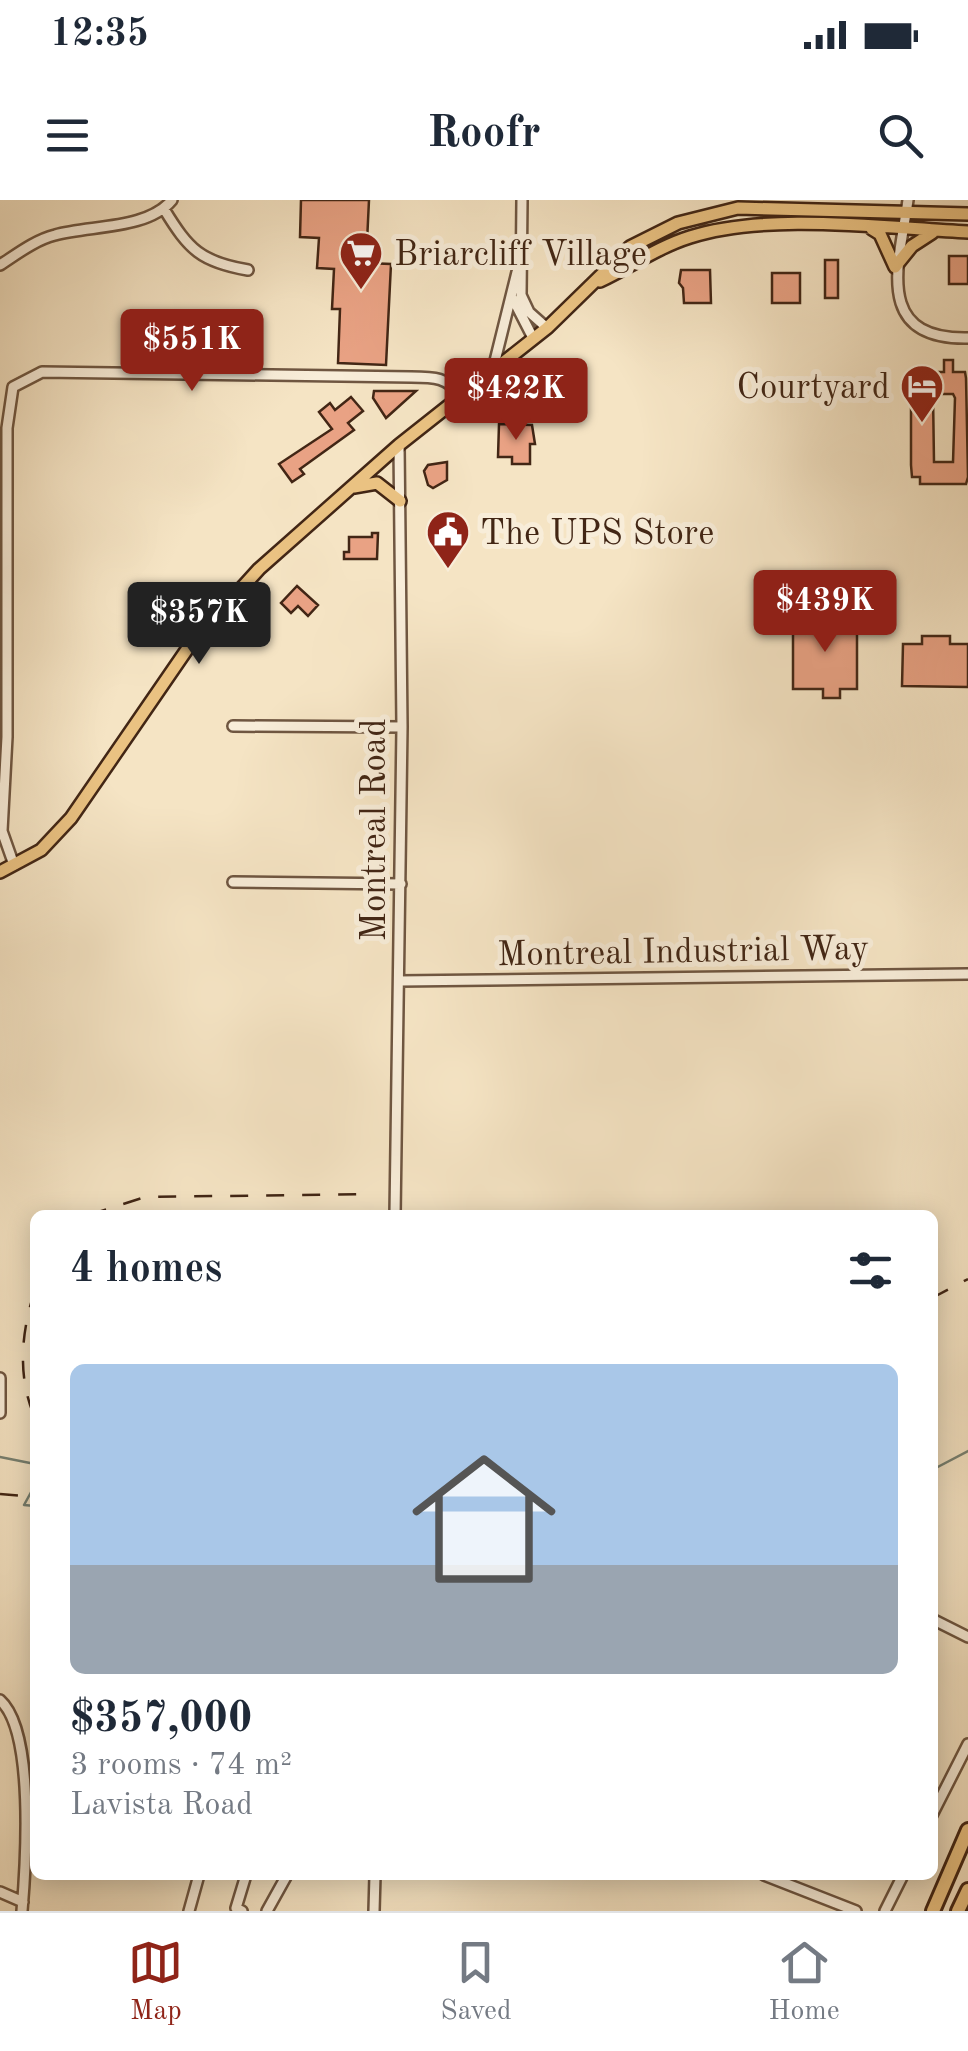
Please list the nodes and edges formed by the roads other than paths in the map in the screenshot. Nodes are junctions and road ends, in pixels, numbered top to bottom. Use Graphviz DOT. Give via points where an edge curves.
graph roads {
  1 [pos="172,200"];
  2 [pos="522,200"];
  3 [pos="709,200"];
  4 [pos="736,204"];
  5 [pos="721,205"];
  6 [pos="907,206"];
  7 [pos="164,209"];
  8 [pos="968,214"];
  9 [pos="696,217"];
  10 [pos="734,227"];
  11 [pos="868,228"];
  12 [pos="903,229"];
  13 [pos="939,230"];
  14 [pos="968,232"];
  15 [pos="522,250"];
  16 [pos="0,265"];
  17 [pos="895,267"];
  18 [pos="248,270"];
  19 [pos="600,281"];
  20 [pos="512,291"];
  21 [pos="547,328"];
  22 [pos="534,338"];
  23 [pos="968,338"];
  24 [pos="491,374"];
  25 [pos="462,397"];
  26 [pos="398,445"];
  27 [pos="350,488"];
  28 [pos="3,491"];
  29 [pos="400,501"];
  30 [pos="233,726"];
  31 [pos="402,727"];
  32 [pos="14,865"];
  33 [pos="0,872"];
  34 [pos="233,882"];
  35 [pos="401,884"];
  36 [pos="968,974"];
  37 [pos="399,981"];
  38 [pos="396,1210"];
  39 [pos="0,1378"];
  40 [pos="0,1413"];
  41 [pos="938,1622"];
  42 [pos="968,1637"];
  43 [pos="0,1700"];
  44 [pos="968,1744"];
  45 [pos="938,1803"];
  46 [pos="968,1830"];
  47 [pos="198,1880"];
  48 [pos="244,1880"];
  49 [pos="284,1880"];
  50 [pos="375,1880"];
  51 [pos="777,1880"];
  52 [pos="900,1880"];
  53 [pos="0,1892"];
  54 [pos="967,1892"];
  55 [pos="23,1906"];
  56 [pos="189,1911"];
  57 [pos="242,1911"];
  58 [pos="267,1911"];
  59 [pos="374,1911"];
  60 [pos="856,1911"];
  61 [pos="885,1911"];
  62 [pos="933,1911"];
  63 [pos="960,1911"];
  1 -- 7 [label="street"];
  2 -- 15 [label="street"];
  3 -- 9 [label="main road"];
  4 -- 5 [label="main road"];
  4 -- 6 [label="main road"];
  4 -- 10 [label="main road"];
  5 -- 9 [label="main road"];
  5 -- 10 [label="main road"];
  6 -- 8 [label="main road"];
  6 -- 12 [label="street"];
  7 -- 16 [label="street" via="51,236"];
  7 -- 18 [label="street" via="209,263"];
  9 -- 19 [label="main road" via="630,247"];
  10 -- 11 [label="main road"];
  10 -- 19 [label="main road" via="664,247"];
  11 -- 12 [label="main road"];
  11 -- 17 [label="main road" via="880,234"];
  12 -- 13 [label="main road"];
  12 -- 17 [label="street"];
  13 -- 14 [label="main road"];
  13 -- 17 [label="main road" via="925,235"];
  15 -- 20 [label="street"];
  15 -- 21 [label="street" via="520,295"];
  17 -- 23 [label="street" via="900,300 919,326"];
  19 -- 21 [label="main road"];
  20 -- 22 [label="street" via="514,308"];
  20 -- 24 [label="street"];
  21 -- 22 [label="main road"];
  22 -- 24 [label="main road"];
  24 -- 25 [label="main road"];
  25 -- 26 [label="main road"];
  25 -- 28 [label="street" via="440,378 31,374 10,393"];
  26 -- 27 [label="main road"];
  26 -- 29 [label="street, Montreal Road"];
  27 -- 29 [label="main road" via="377,483"];
  27 -- 32 [label="main road" via="215,614 71,818"];
  28 -- 32 [label="street" via="2,831"];
  29 -- 31 [label="street, Montreal Road"];
  30 -- 31 [label="street"];
  31 -- 35 [label="street, Montreal Road"];
  32 -- 33 [label="main road"];
  34 -- 35 [label="street"];
  35 -- 37 [label="street, Montreal Road"];
  36 -- 37 [label="street, Montreal Industrial Way"];
  37 -- 38 [label="street, Montreal Road"];
  39 -- 40 [label="street"];
  41 -- 42 [label="street"];
  43 -- 55 [label="street" via="17,1720 24,1777"];
  44 -- 45 [label="street"];
  46 -- 62 [label="highway"];
  47 -- 56 [label="street"];
  48 -- 57 [label="street" via="236,1908"];
  49 -- 58 [label="street"];
  50 -- 59 [label="street"];
  51 -- 60 [label="street"];
  52 -- 61 [label="street"];
  53 -- 55 [label="street"];
  54 -- 63 [label="highway"];
}
